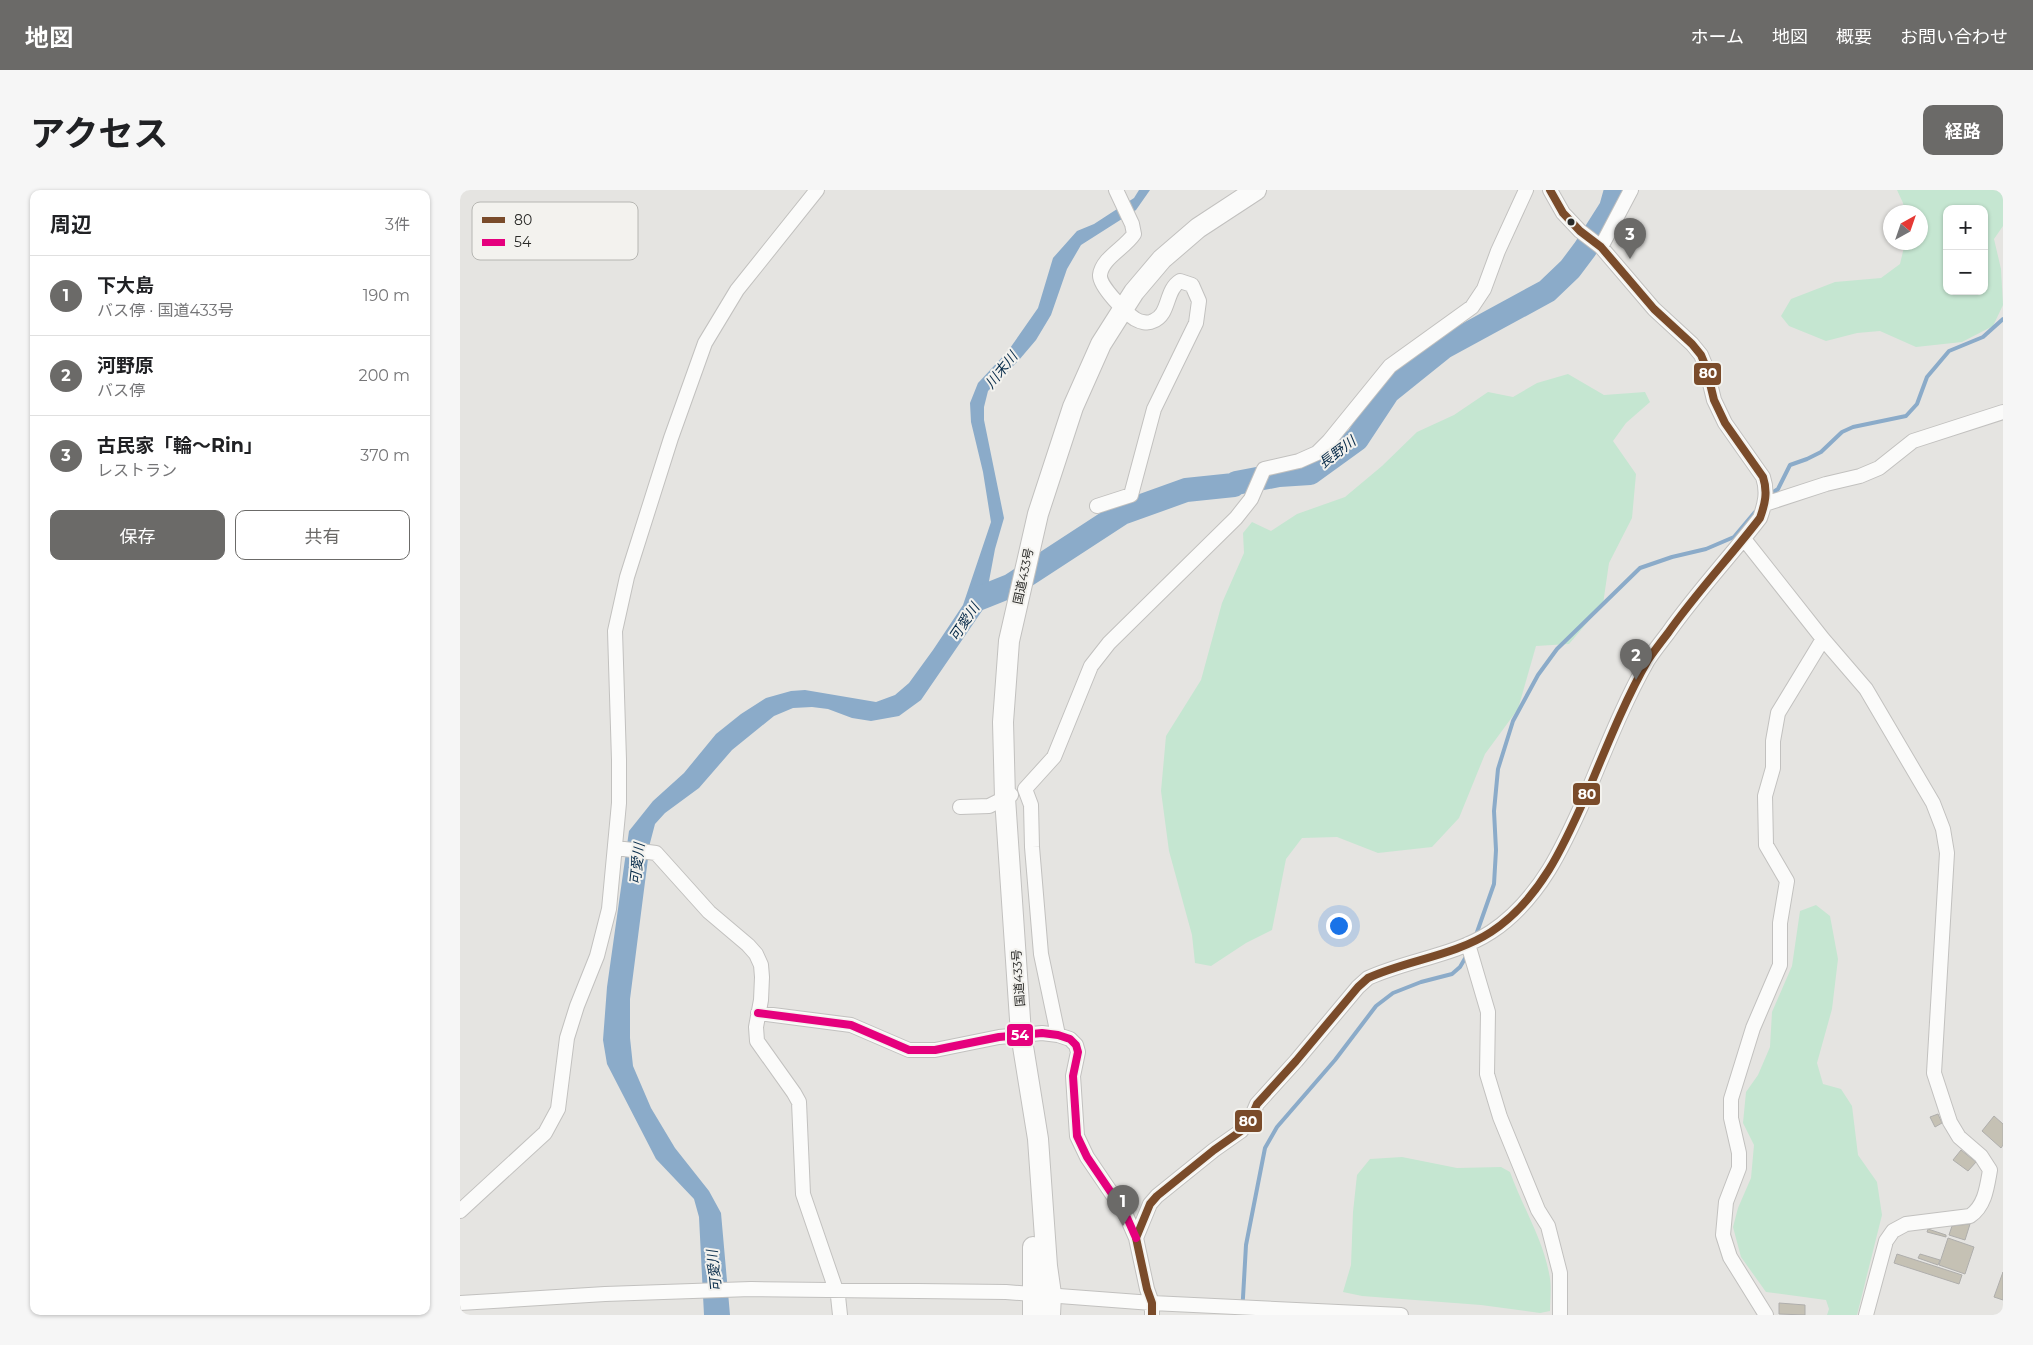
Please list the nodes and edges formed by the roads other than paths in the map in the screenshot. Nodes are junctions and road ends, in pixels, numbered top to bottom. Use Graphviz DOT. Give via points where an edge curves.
graph roads {
  1 [pos="817,190"];
  2 [pos="1116,190"];
  3 [pos="1256,190"];
  4 [pos="1526,190"];
  5 [pos="1550,190"];
  6 [pos="1630,190"];
  7 [pos="1593,241"];
  8 [pos="1123,308"];
  9 [pos="2003,412"];
  10 [pos="1765,504"];
  11 [pos="1097,506"];
  12 [pos="1744,539"];
  13 [pos="1823,639"];
  14 [pos="1025,789"];
  15 [pos="1004,798"];
  16 [pos="960,807"];
  17 [pos="621,848"];
  18 [pos="1468,944"];
  19 [pos="758,1013"];
  20 [pos="1058,1035"];
  21 [pos="1022,1037"];
  22 [pos="460,1211"];
  23 [pos="1136,1238"];
  24 [pos="836,1290"];
  25 [pos="1042,1294"];
  26 [pos="460,1302"];
  27 [pos="1152,1309"];
  28 [pos="840,1315"];
  29 [pos="1033,1315"];
  30 [pos="1050,1315"];
  31 [pos="1401,1315"];
  32 [pos="1560,1315"];
  33 [pos="1766,1315"];
  34 [pos="1866,1315"];
  1 -- 17 [label="street" via="736,290 705,343 627,577 615,631"];
  2 -- 8 [label="street" via="1134,234 1107,261 1100,276 1106,290"];
  3 -- 8 [label="highway, 国道433号" via="1218,213 1178,244 1148,275"];
  4 -- 14 [label="street" via="1484,289 1472,307 1390,366 1317,452 1299,461 1264,469 1251,499 1236,518 1108,643 1091,666 1054,757"];
  5 -- 7 [label="street" via="1564,213"];
  6 -- 7 [label="street"];
  7 -- 10 [label="street" via="1701,355 1714,400 1725,423 1763,477"];
  8 -- 11 [label="street" via="1137,320 1155,321 1165,309 1175,284 1180,281 1192,285 1199,301 1196,323 1154,409 1131,494"];
  8 -- 15 [label="highway, 国道433号" via="1100,344 1073,407 1032,538 1009,641 1002,762"];
  9 -- 10 [label="street" via="1913,442 1879,468 1860,476"];
  10 -- 12 [label="street" via="1760,518"];
  12 -- 13 [label="street"];
  12 -- 18 [label="street" via="1684,610 1648,660 1550,868 1508,918"];
  13 -- 33 [label="street" via="1778,713 1773,768 1765,796 1766,844 1788,881 1780,923 1780,965 1753,1028 1731,1099 1739,1168 1726,1202 1723,1235 1730,1257"];
  13 -- 34 [label="street" via="1866,689 1933,803 1943,829 1947,853 1934,1073 1950,1122 1959,1137 1981,1156 1990,1170 1978,1210 1970,1216 1906,1224 1894,1231 1886,1241"];
  14 -- 15 [label="street"];
  14 -- 20 [label="street" via="1031,805 1041,954"];
  15 -- 16 [label="street" via="989,806"];
  15 -- 21 [label="highway, 国道433号"];
  17 -- 19 [label="street" via="657,854 709,912 756,954 762,977"];
  17 -- 22 [label="street" via="607,924 567,1038 558,1109 545,1133"];
  18 -- 23 [label="street" via="1368,978 1257,1104 1242,1131 1157,1196 1150,1204"];
  18 -- 32 [label="street" via="1488,1012 1487,1074 1503,1126 1538,1210 1548,1226 1560,1273"];
  19 -- 21 [label="street" via="851,1026 914,1051"];
  19 -- 24 [label="street" via="757,1041 799,1102 802,1190"];
  20 -- 21 [label="street" via="1042,1033"];
  20 -- 23 [label="street" via="1070,1039 1078,1052 1074,1076 1077,1136 1087,1157 1125,1212"];
  21 -- 25 [label="highway, 国道433号" via="1038,1139 1047,1266"];
  23 -- 27 [label="street"];
  24 -- 25 [label="street"];
  24 -- 26 [label="street" via="731,1290"];
  24 -- 28 [label="street"];
  25 -- 27 [label="street"];
  25 -- 29 [label="highway, 国道433号"];
  25 -- 30 [label="highway, 国道433号"];
  27 -- 31 [label="street"];
}
